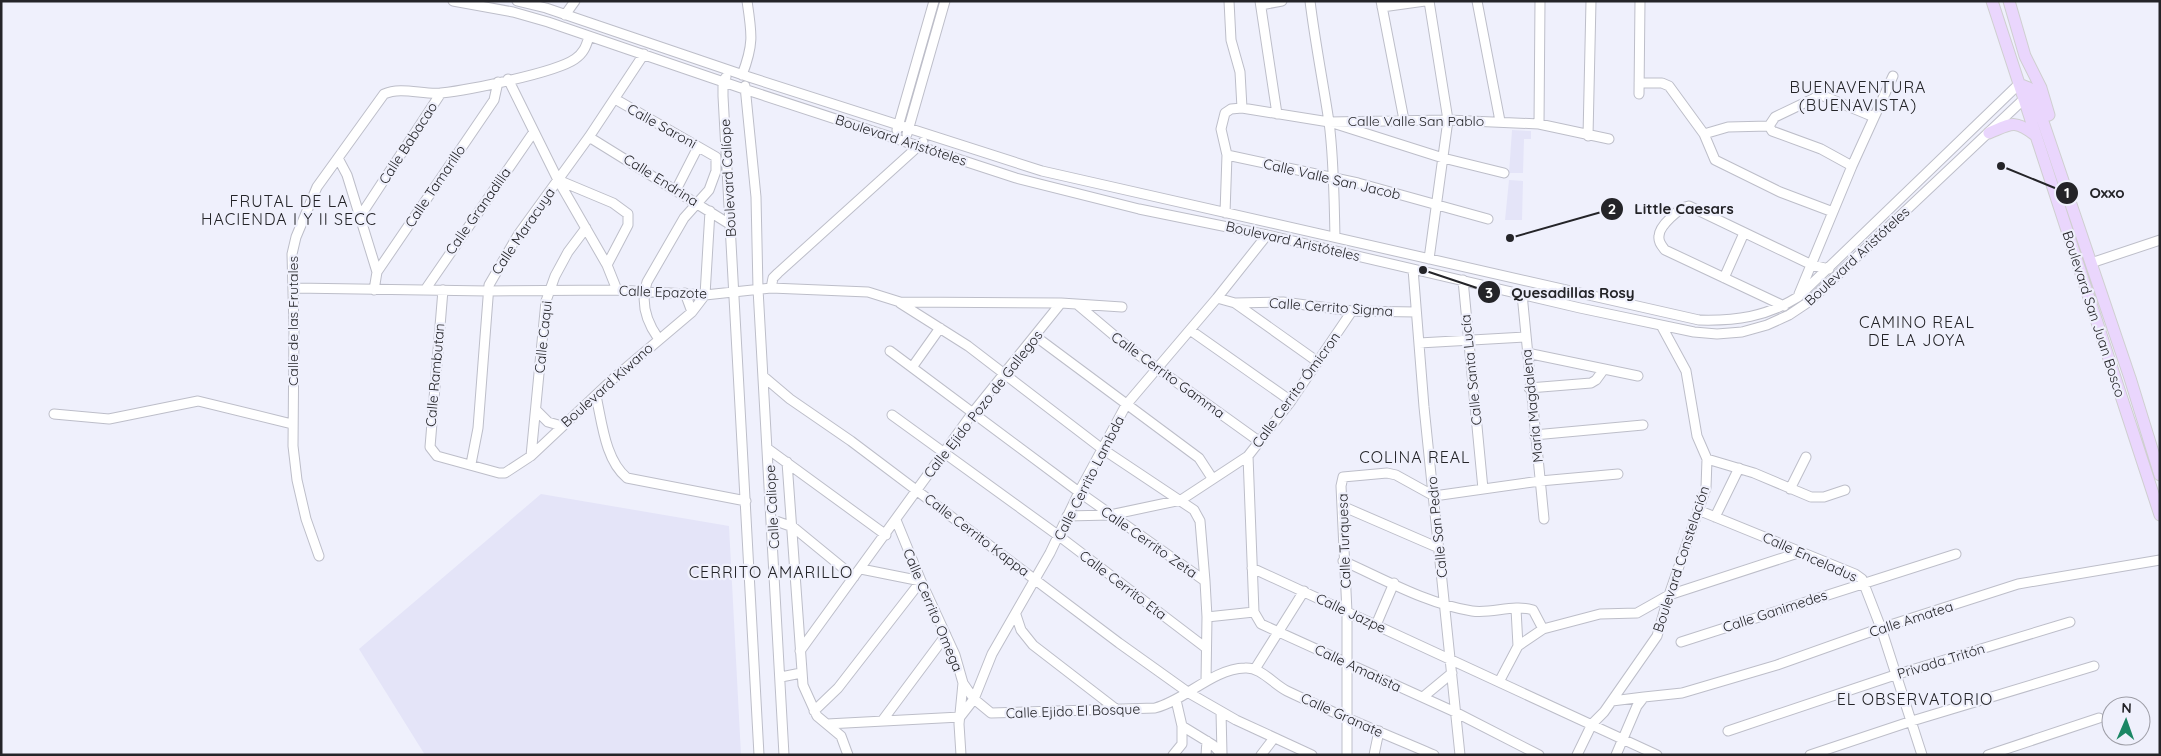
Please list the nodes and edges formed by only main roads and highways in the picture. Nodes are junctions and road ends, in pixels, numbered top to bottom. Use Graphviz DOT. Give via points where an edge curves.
graph roads {
  1 [pos="1992,1"];
  2 [pos="2009,1"];
  3 [pos="2025,56"];
  4 [pos="2024,90"];
  5 [pos="1988,133"];
  6 [pos="2035,135"];
  7 [pos="2071,204"];
  8 [pos="2109,359"];
  9 [pos="2130,378"];
  10 [pos="2160,476"];
  11 [pos="2160,515"];
  1 -- 4 [label="main road, Boulevard San Juan Bosco"];
  2 -- 3 [label="main road, Boulevard San Juan Bosco"];
  3 -- 4 [label="main road" via="2030,79"];
  3 -- 7 [label="main road, Boulevard San Juan Bosco" via="2041,88 2066,167"];
  4 -- 6 [label="main road, Boulevard San Juan Bosco"];
  4 -- 7 [label="main road, Boulevard San Juan Bosco" via="2036,101"];
  5 -- 6 [label="main road" via="2007,124 2016,124"];
  6 -- 8 [label="main road, Boulevard San Juan Bosco"];
  7 -- 9 [label="main road, Boulevard San Juan Bosco"];
  8 -- 9 [label="main road" via="2115,355 2122,371"];
  8 -- 11 [label="main road, Boulevard San Juan Bosco"];
  9 -- 10 [label="main road, Boulevard San Juan Bosco"];
}
